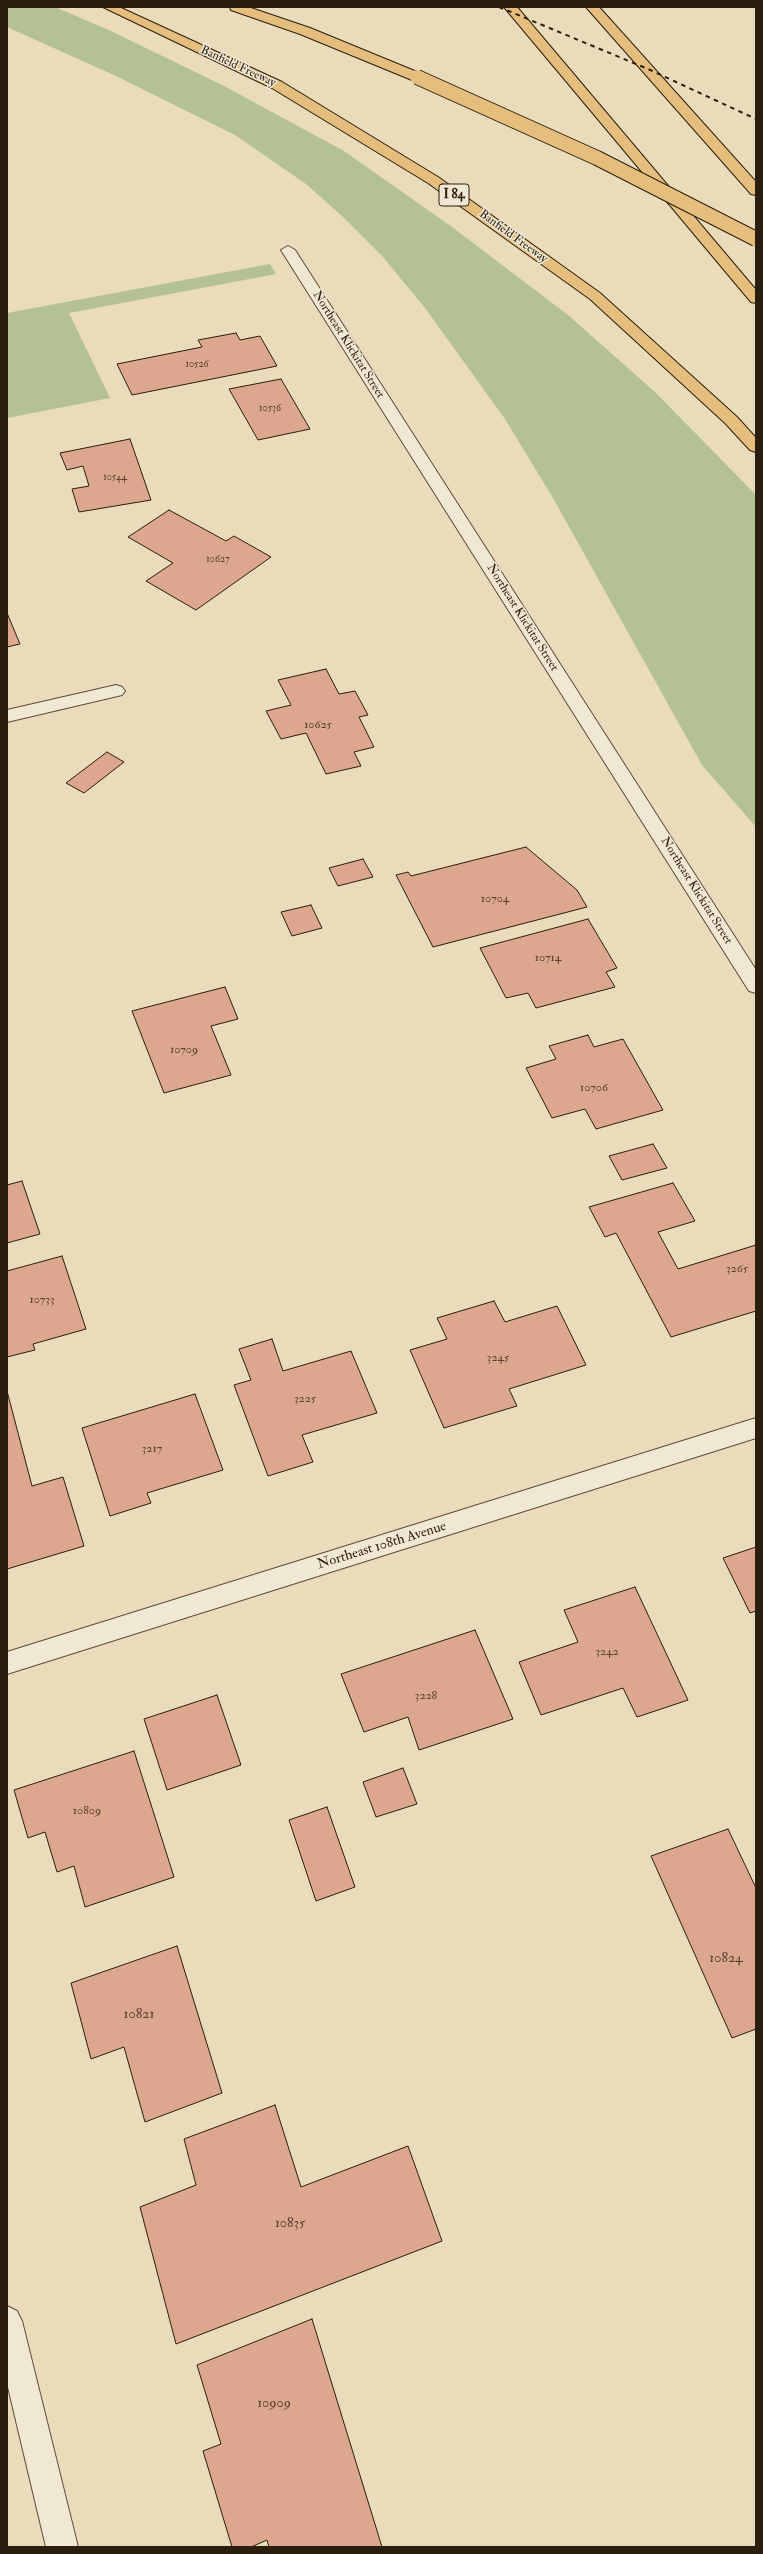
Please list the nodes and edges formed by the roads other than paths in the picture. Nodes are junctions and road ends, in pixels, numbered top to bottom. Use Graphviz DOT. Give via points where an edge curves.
graph roads {
  1 [pos="109,7"];
  2 [pos="236,7"];
  3 [pos="510,7"];
  4 [pos="592,7"];
  5 [pos="756,191"];
  6 [pos="756,239"];
  7 [pos="288,250"];
  8 [pos="756,299"];
  9 [pos="756,447"];
  10 [pos="116,691"];
  11 [pos="7,716"];
  12 [pos="756,986"];
  13 [pos="756,1428"];
  14 [pos="7,1663"];
  15 [pos="7,2321"];
  16 [pos="62,2547"];
  1 -- 9 [label="highway, Banfield Freeway / I 84" via="277,85 433,180 595,296 731,420"];
  2 -- 6 [label="highway, bridge" via="417,77 597,158"];
  3 -- 8 [label="highway"];
  4 -- 5 [label="highway"];
  7 -- 12 [label="street, Northeast Klickitat Street"];
  10 -- 11 [label="street"];
  13 -- 14 [label="street, Northeast 108th Avenue"];
  15 -- 16 [label="street"];
}
